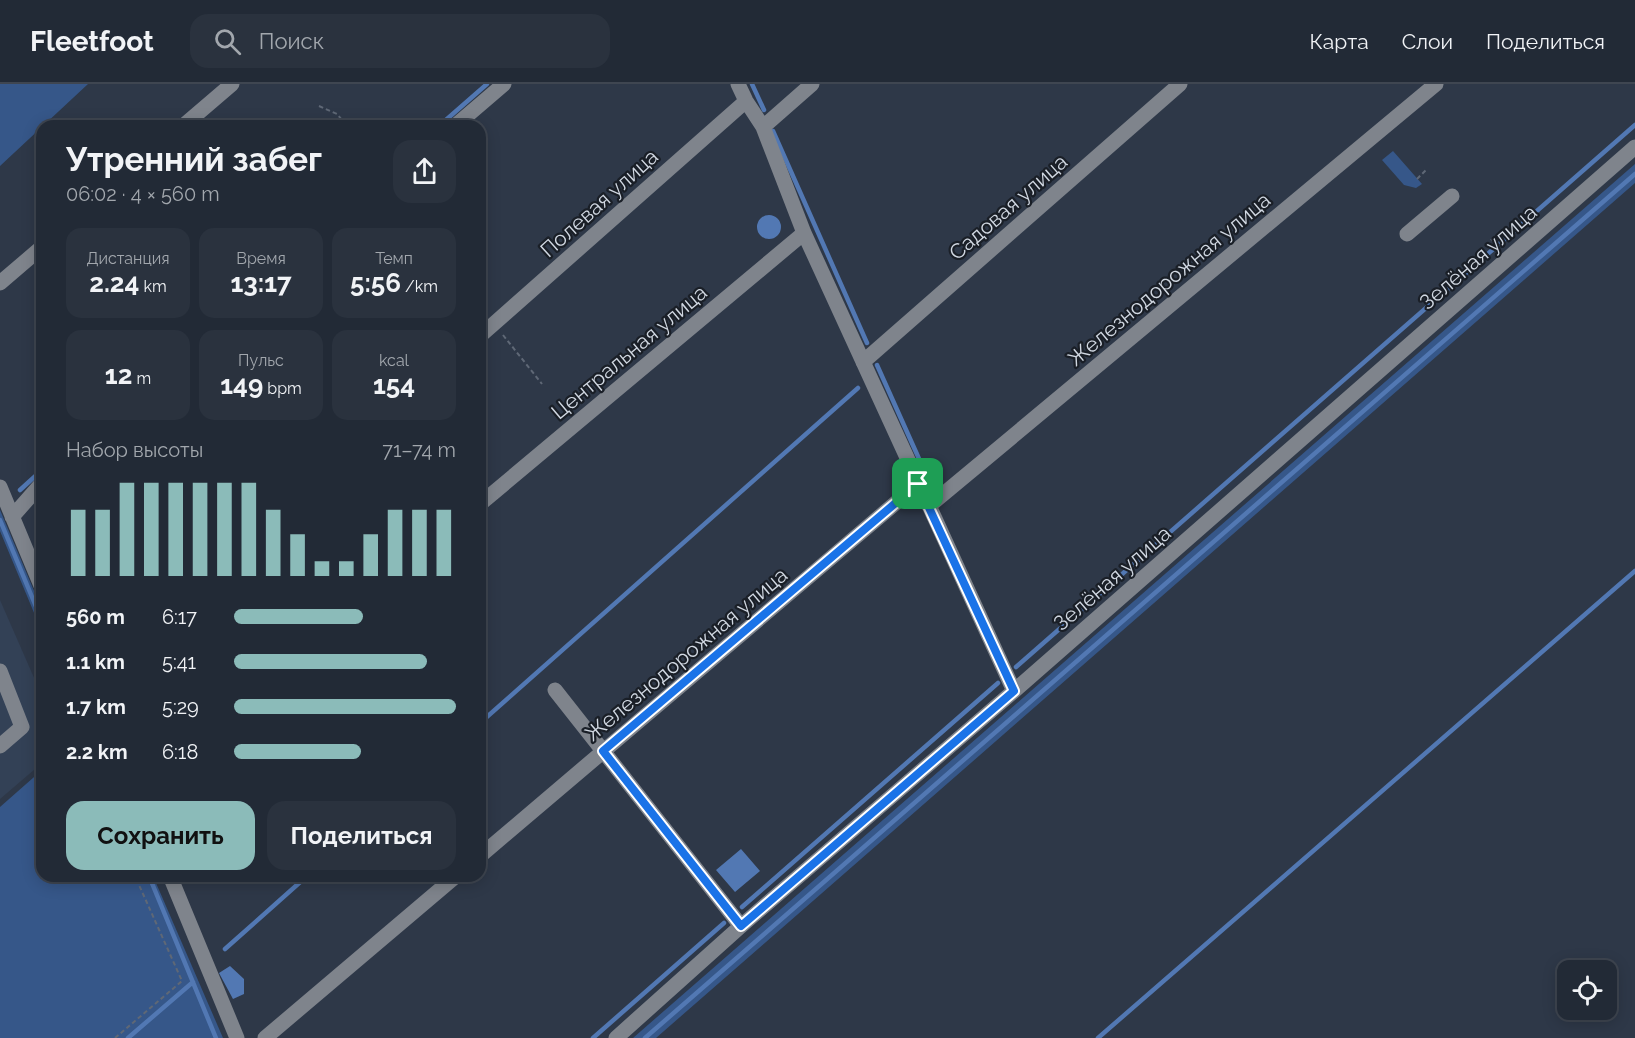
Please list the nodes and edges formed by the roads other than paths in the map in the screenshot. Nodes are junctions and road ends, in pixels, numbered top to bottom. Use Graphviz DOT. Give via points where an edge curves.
graph roads {
  1 [pos="232,84"];
  2 [pos="504,84"];
  3 [pos="738,84"];
  4 [pos="812,84"];
  5 [pos="1180,84"];
  6 [pos="1436,84"];
  7 [pos="746,101"];
  8 [pos="190,120"];
  9 [pos="462,120"];
  10 [pos="763,127"];
  11 [pos="1635,147"];
  12 [pos="1452,196"];
  13 [pos="804,233"];
  14 [pos="1407,234"];
  15 [pos="36,252"];
  16 [pos="0,283"];
  17 [pos="486,330"];
  18 [pos="863,362"];
  19 [pos="918,484"];
  20 [pos="0,487"];
  21 [pos="36,490"];
  22 [pos="486,499"];
  23 [pos="929,506"];
  24 [pos="12,517"];
  25 [pos="36,574"];
  26 [pos="0,671"];
  27 [pos="555,690"];
  28 [pos="1014,691"];
  29 [pos="0,746"];
  30 [pos="603,751"];
  31 [pos="486,851"];
  32 [pos="172,882"];
  33 [pos="449,882"];
  34 [pos="741,926"];
  35 [pos="237,1038"];
  36 [pos="265,1038"];
  37 [pos="616,1038"];
  1 -- 8 [label="street"];
  2 -- 9 [label="street"];
  3 -- 7 [label="street"];
  4 -- 10 [label="street"];
  5 -- 18 [label="street, Садовая улица"];
  6 -- 23 [label="street, Железнодорожная улица"];
  7 -- 10 [label="street"];
  7 -- 17 [label="street, Полевая улица"];
  10 -- 13 [label="street"];
  11 -- 28 [label="street, Зелёная улица"];
  12 -- 14 [label="street"];
  13 -- 18 [label="street"];
  13 -- 22 [label="street, Центральная улица"];
  15 -- 16 [label="street"];
  18 -- 19 [label="street"];
  19 -- 23 [label="street"];
  19 -- 30 [label="street, Железнодорожная улица"];
  20 -- 24 [label="street"];
  21 -- 24 [label="street"];
  23 -- 28 [label="street"];
  24 -- 25 [label="street"];
  26 -- 29 [label="street" via="22,727"];
  27 -- 30 [label="street"];
  28 -- 34 [label="street, Зелёная улица"];
  30 -- 31 [label="street, Железнодорожная улица"];
  30 -- 34 [label="street"];
  32 -- 35 [label="street"];
  33 -- 36 [label="street"];
  34 -- 37 [label="street, Зелёная улица"];
}
